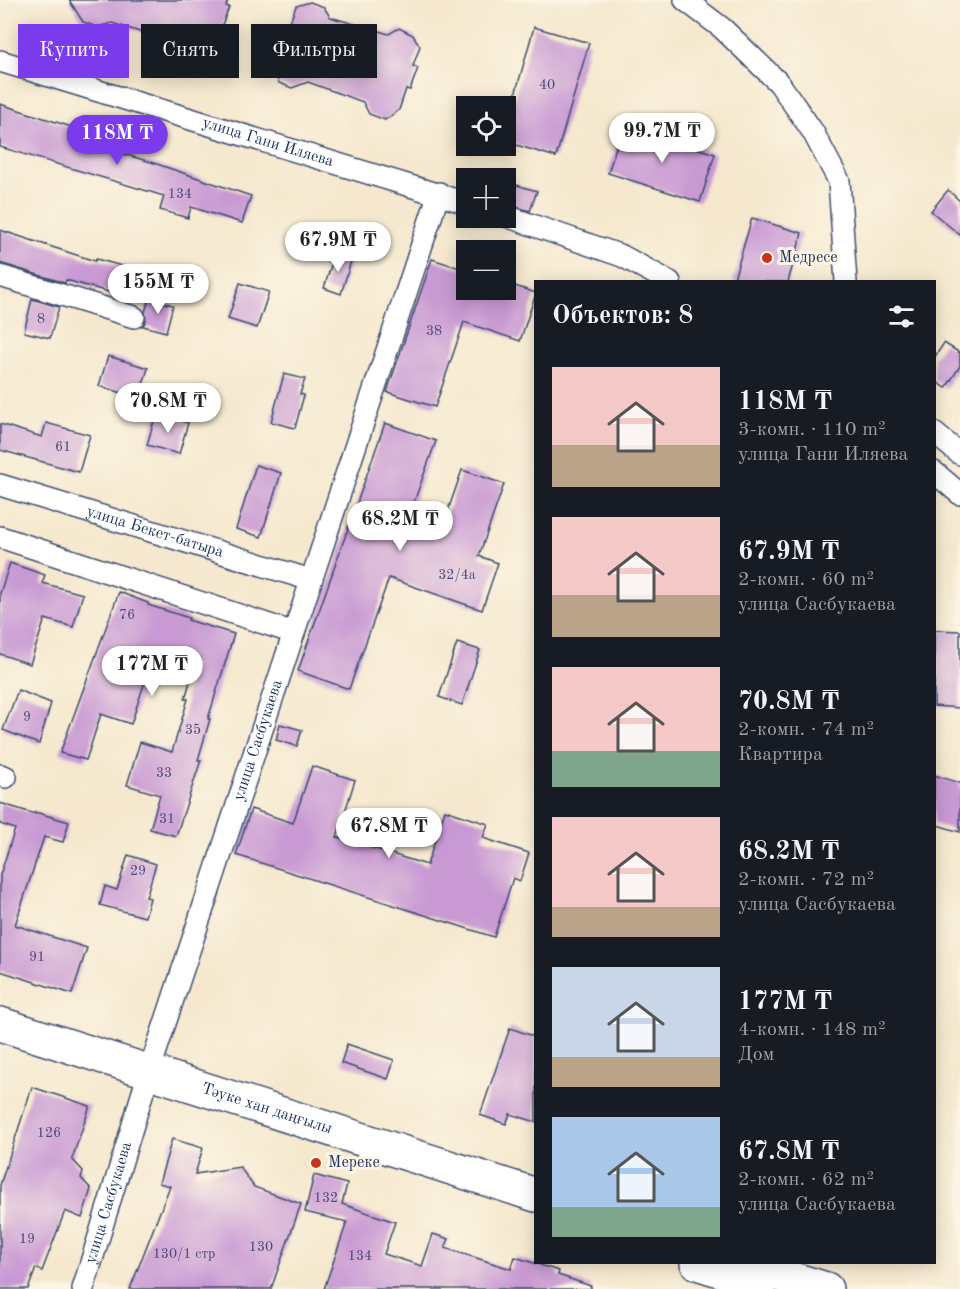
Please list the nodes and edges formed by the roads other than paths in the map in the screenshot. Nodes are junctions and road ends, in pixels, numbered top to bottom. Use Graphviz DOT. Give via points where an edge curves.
graph roads {
  1 [pos="685,0"];
  2 [pos="0,61"];
  3 [pos="439,194"];
  4 [pos="456,200"];
  5 [pos="516,219"];
  6 [pos="0,276"];
  7 [pos="666,280"];
  8 [pos="846,280"];
  9 [pos="134,317"];
  10 [pos="936,434"];
  11 [pos="960,454"];
  12 [pos="936,474"];
  13 [pos="0,484"];
  14 [pos="960,494"];
  15 [pos="0,537"];
  16 [pos="311,580"];
  17 [pos="294,633"];
  18 [pos="0,1024"];
  19 [pos="0,1048"];
  20 [pos="146,1082"];
  21 [pos="534,1194"];
  22 [pos="534,1211"];
  23 [pos="715,1269"];
  24 [pos="82,1289"];
  25 [pos="779,1289"];
  26 [pos="826,1289"];
  1 -- 8 [label="street" via="722,28 780,83 813,132 839,181"];
  2 -- 3 [label="street, улица Гани Иляева"];
  3 -- 4 [label="street, улица Гани Иляева"];
  3 -- 16 [label="street, улица Сасбукаева"];
  5 -- 7 [label="street" via="622,256"];
  6 -- 9 [label="street"];
  10 -- 11 [label="street"];
  12 -- 14 [label="street"];
  13 -- 16 [label="street, улица Бекет-батыра"];
  15 -- 17 [label="street"];
  16 -- 17 [label="street, улица Сасбукаева"];
  17 -- 20 [label="street, улица Сасбукаева"];
  18 -- 20 [label="main road, Тәуке хан даңғылы"];
  19 -- 20 [label="main road, Тәуке хан даңғылы"];
  20 -- 21 [label="main road, Тәуке хан даңғылы"];
  20 -- 22 [label="main road, Тәуке хан даңғылы"];
  20 -- 24 [label="street, улица Сасбукаева"];
  23 -- 25 [label="main road"];
  23 -- 26 [label="main road"];
}
